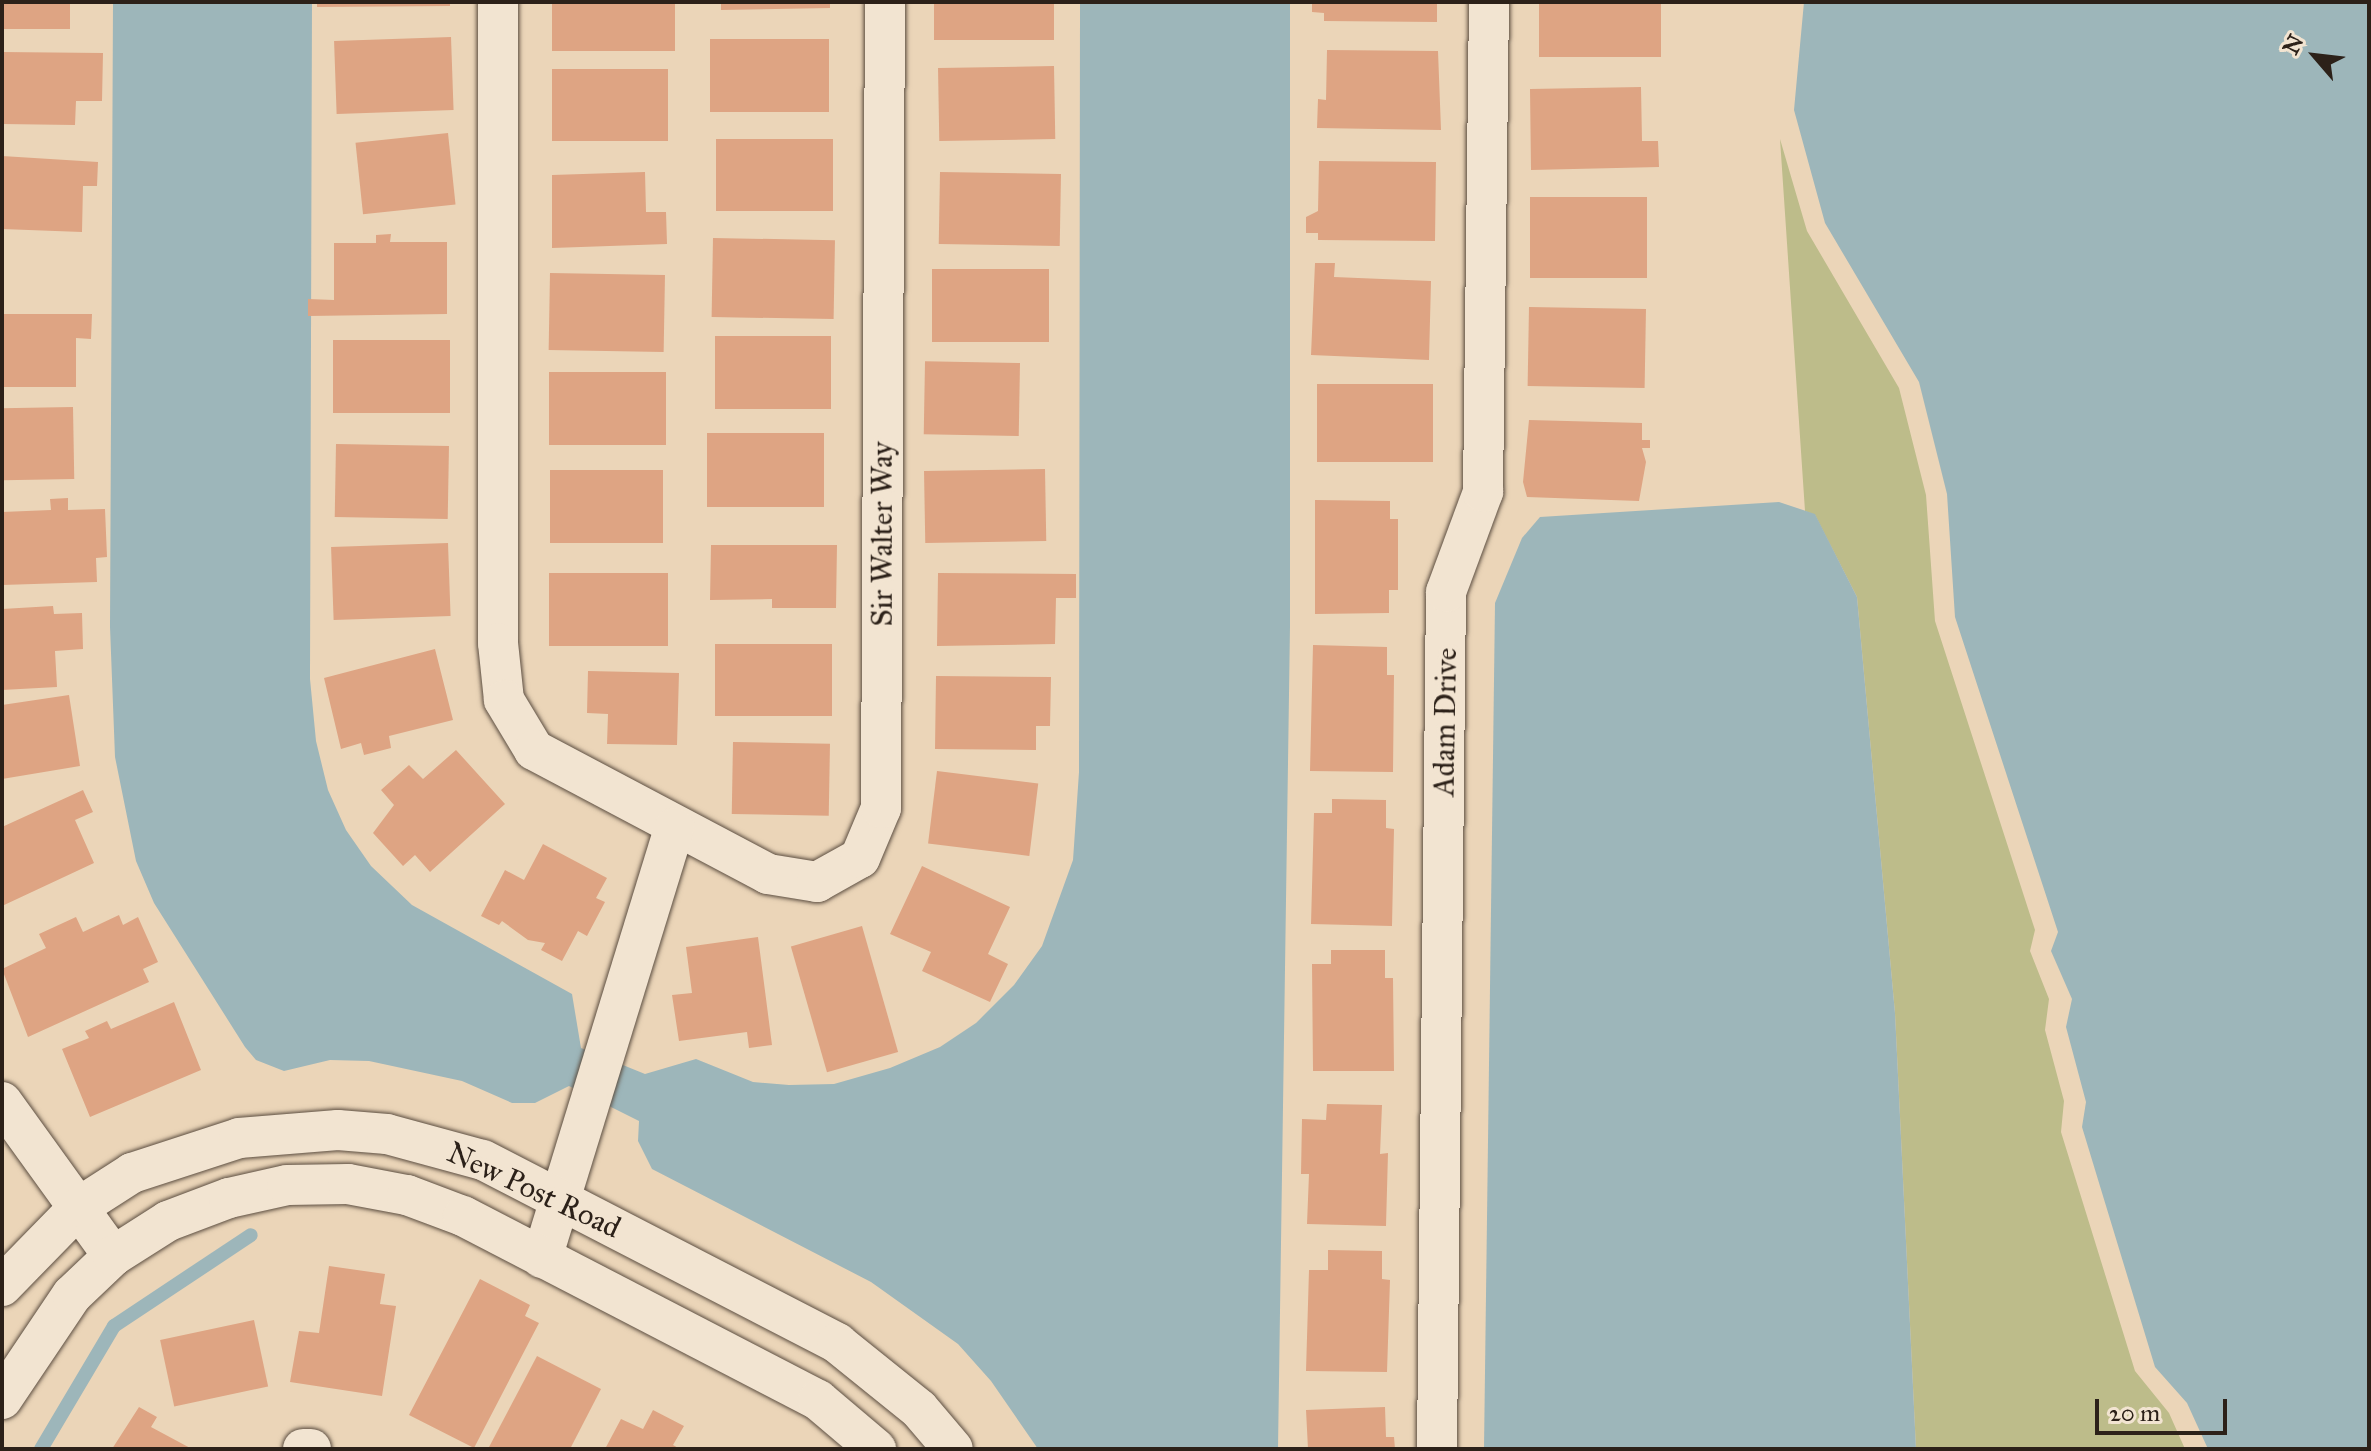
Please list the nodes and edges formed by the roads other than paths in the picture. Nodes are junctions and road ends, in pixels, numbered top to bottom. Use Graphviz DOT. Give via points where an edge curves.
graph roads {
  1 [pos="498,2"];
  2 [pos="885,2"];
  3 [pos="1489,2"];
  4 [pos="674,828"];
  5 [pos="2,1102"];
  6 [pos="563,1201"];
  7 [pos="79,1207"];
  8 [pos="113,1256"];
  9 [pos="542,1258"];
  10 [pos="2,1286"];
  11 [pos="2,1399"];
  12 [pos="303,1449"];
  13 [pos="311,1449"];
  14 [pos="876,1449"];
  15 [pos="953,1449"];
  16 [pos="1437,1449"];
  1 -- 4 [label="street, Sir Walter Way" via="498,643 504,700 534,750"];
  2 -- 4 [label="street, Sir Walter Way" via="881,808 860,858 817,882 768,874"];
  3 -- 16 [label="street, Adam Drive" via="1483,492 1446,592"];
  4 -- 6 [label="street"];
  5 -- 7 [label="street"];
  6 -- 7 [label="street, New Post Road" via="483,1160 436,1144 338,1130 239,1138 192,1151 132,1173"];
  6 -- 9 [label="street"];
  6 -- 15 [label="street, New Post Road" via="837,1343 909,1400"];
  7 -- 8 [label="street"];
  7 -- 10 [label="street, New Post Road"];
  8 -- 9 [label="street, New Post Road" via="168,1221 229,1198 287,1185 348,1184 407,1195 463,1216"];
  8 -- 11 [label="street, New Post Road" via="72,1295"];
  9 -- 14 [label="street, New Post Road" via="818,1400"];
  12 -- 13 [label="street"];
}
